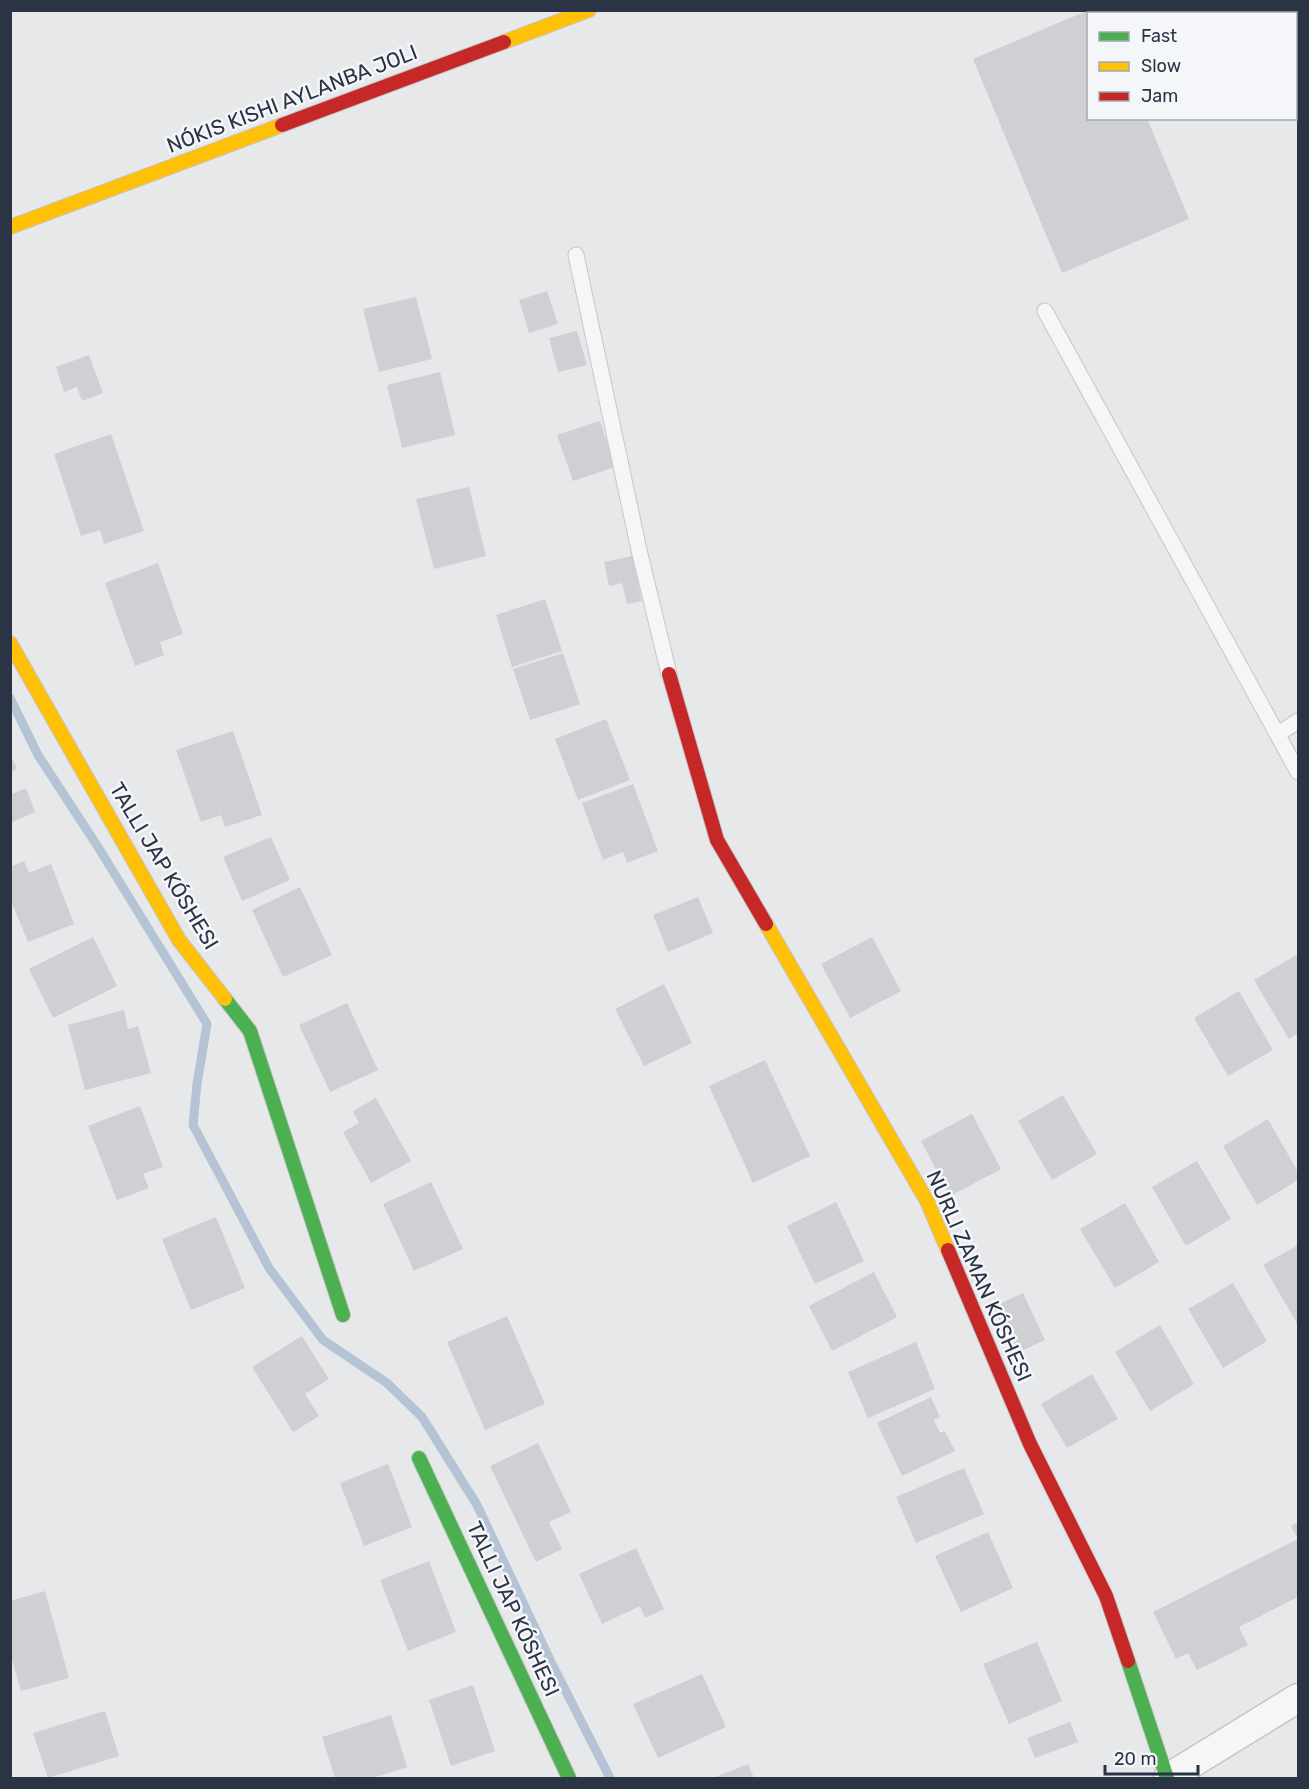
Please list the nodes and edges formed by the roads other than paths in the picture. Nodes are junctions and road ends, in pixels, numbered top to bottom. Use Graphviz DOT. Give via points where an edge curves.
graph roads {
  1 [pos="589,10"];
  2 [pos="10,227"];
  3 [pos="576,255"];
  4 [pos="1045,311"];
  5 [pos="10,643"];
  6 [pos="669,674"];
  7 [pos="1299,721"];
  8 [pos="1278,734"];
  9 [pos="1299,772"];
  10 [pos="343,1315"];
  11 [pos="419,1458"];
  12 [pos="1299,1698"];
  13 [pos="569,1779"];
  14 [pos="1167,1779"];
  1 -- 2 [label="street"];
  3 -- 6 [label="lane"];
  4 -- 8 [label="lane"];
  5 -- 10 [label="street" via="179,940 250,1031"];
  6 -- 14 [label="street" via="717,840 927,1200 1030,1444 1106,1596"];
  7 -- 8 [label="lane"];
  8 -- 9 [label="lane"];
  11 -- 13 [label="street"];
  12 -- 14 [label="street"];
}
